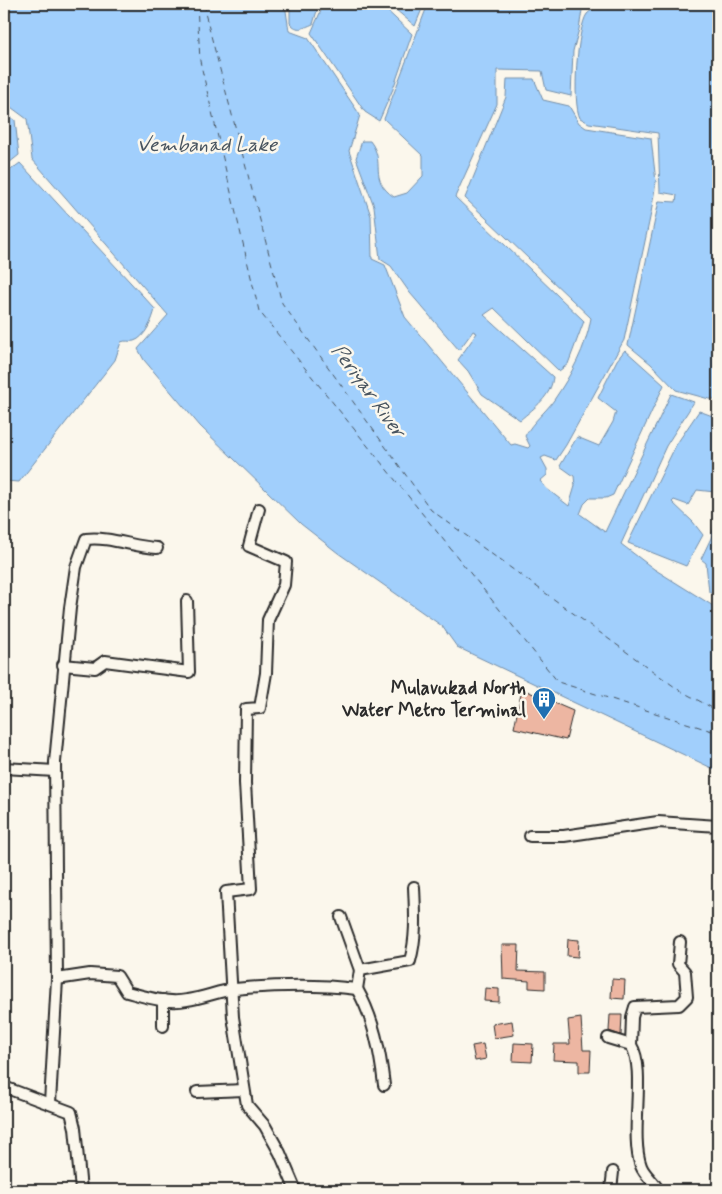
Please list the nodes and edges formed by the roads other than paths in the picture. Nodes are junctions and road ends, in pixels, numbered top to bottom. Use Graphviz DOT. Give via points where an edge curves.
graph roads {
  1 [pos="259,509"];
  2 [pos="157,548"];
  3 [pos="187,601"];
  4 [pos="63,665"];
  5 [pos="4,768"];
  6 [pos="55,771"];
  7 [pos="718,826"];
  8 [pos="530,836"];
  9 [pos="414,887"];
  10 [pos="340,917"];
  11 [pos="680,942"];
  12 [pos="360,970"];
  13 [pos="57,979"];
  14 [pos="357,989"];
  15 [pos="232,990"];
  16 [pos="163,1000"];
  17 [pos="163,1026"];
  18 [pos="608,1038"];
  19 [pos="631,1044"];
  20 [pos="384,1085"];
  21 [pos="4,1087"];
  22 [pos="244,1090"];
  23 [pos="197,1092"];
  24 [pos="50,1103"];
  25 [pos="613,1172"];
  26 [pos="80,1190"];
  27 [pos="294,1190"];
  28 [pos="611,1190"];
  29 [pos="658,1190"];
  1 -- 15 [label="street" via="249,546 286,562 284,586 268,620 266,673 260,708 246,709 245,783 250,889 226,892"];
  2 -- 4 [label="street" via="86,539 76,567"];
  3 -- 4 [label="street" via="188,672 105,661 95,668"];
  4 -- 6 [label="street"];
  5 -- 6 [label="street"];
  6 -- 13 [label="street"];
  7 -- 8 [label="street" via="658,822 564,836"];
  9 -- 12 [label="street" via="415,931 410,961"];
  10 -- 12 [label="street"];
  11 -- 19 [label="street" via="678,964 685,972 686,997 679,1005 635,1007"];
  12 -- 14 [label="street"];
  13 -- 16 [label="street" via="90,974 117,976 127,992"];
  13 -- 24 [label="street"];
  14 -- 15 [label="street" via="317,985"];
  14 -- 20 [label="street" via="367,1006 378,1042"];
  15 -- 16 [label="street" via="184,1001"];
  15 -- 22 [label="street"];
  16 -- 17 [label="street"];
  18 -- 19 [label="street"];
  19 -- 29 [label="street" via="637,1054 636,1115 640,1164"];
  21 -- 24 [label="street"];
  22 -- 23 [label="street"];
  22 -- 27 [label="street" via="247,1105 280,1153"];
  24 -- 26 [label="street" via="71,1112"];
  25 -- 28 [label="street"];
}
